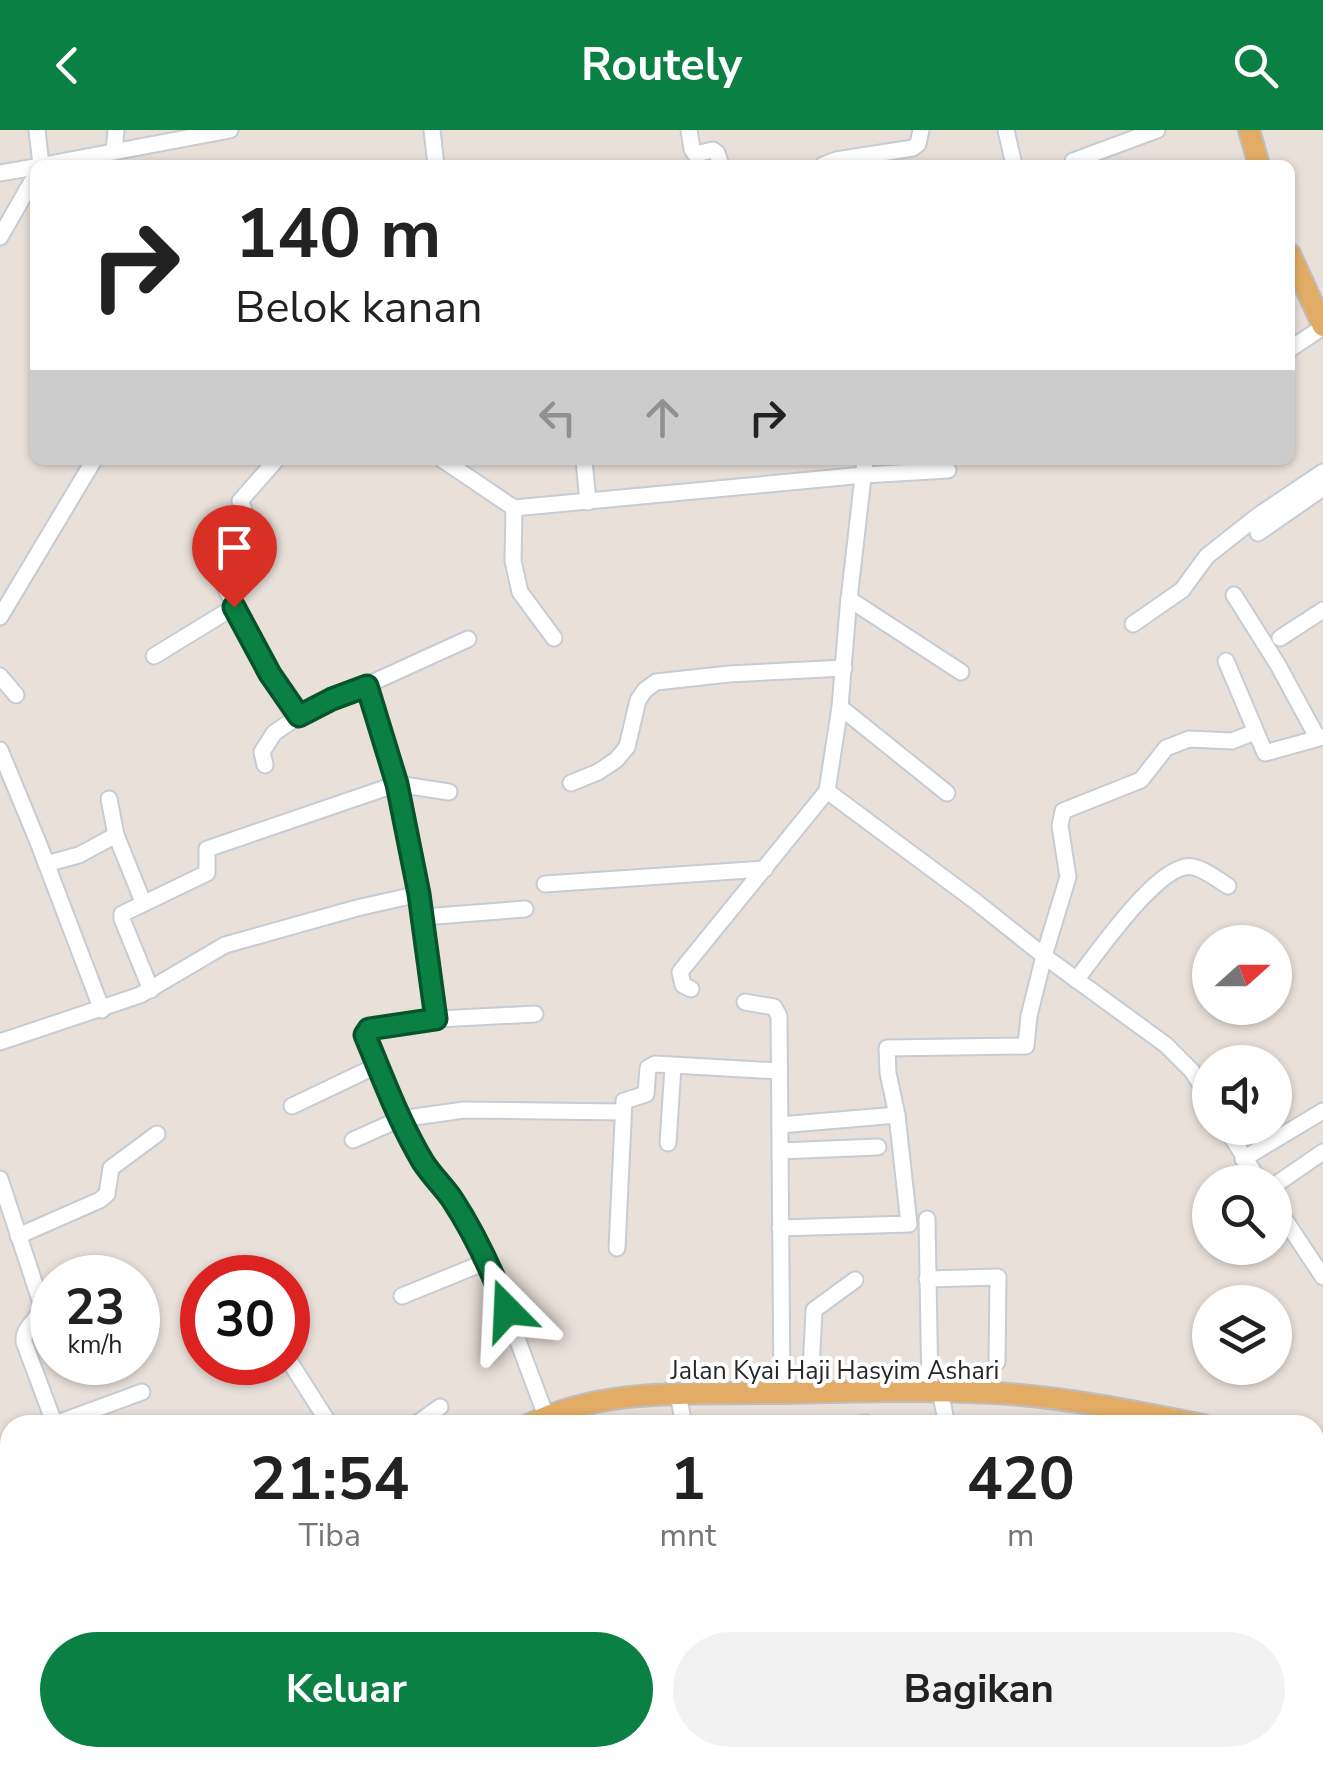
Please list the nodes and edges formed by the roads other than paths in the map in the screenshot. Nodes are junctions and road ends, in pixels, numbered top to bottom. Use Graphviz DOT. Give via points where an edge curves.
graph roads {
  1 [pos="37,130"];
  2 [pos="116,130"];
  3 [pos="230,130"];
  4 [pos="432,130"];
  5 [pos="689,130"];
  6 [pos="922,130"];
  7 [pos="1006,130"];
  8 [pos="1158,130"];
  9 [pos="1249,130"];
  10 [pos="114,152"];
  11 [pos="40,160"];
  12 [pos="72,160"];
  13 [pos="435,160"];
  14 [pos="719,160"];
  15 [pos="836,160"];
  16 [pos="1013,160"];
  17 [pos="1073,160"];
  18 [pos="1258,160"];
  19 [pos="30,168"];
  20 [pos="0,173"];
  21 [pos="30,185"];
  22 [pos="0,237"];
  23 [pos="1295,265"];
  24 [pos="1323,327"];
  25 [pos="1295,346"];
  26 [pos="91,465"];
  27 [pos="272,465"];
  28 [pos="450,465"];
  29 [pos="584,465"];
  30 [pos="864,468"];
  31 [pos="948,470"];
  32 [pos="1323,472"];
  33 [pos="1323,488"];
  34 [pos="588,502"];
  35 [pos="514,508"];
  36 [pos="252,530"];
  37 [pos="1258,534"];
  38 [pos="209,556"];
  39 [pos="849,599"];
  40 [pos="1238,600"];
  41 [pos="234,607"];
  42 [pos="1323,610"];
  43 [pos="0,616"];
  44 [pos="1133,624"];
  45 [pos="554,638"];
  46 [pos="1280,638"];
  47 [pos="468,639"];
  48 [pos="154,656"];
  49 [pos="1226,661"];
  50 [pos="844,668"];
  51 [pos="961,672"];
  52 [pos="0,676"];
  53 [pos="367,686"];
  54 [pos="16,696"];
  55 [pos="840,708"];
  56 [pos="299,716"];
  57 [pos="1255,732"];
  58 [pos="1320,737"];
  59 [pos="0,750"];
  60 [pos="266,764"];
  61 [pos="571,783"];
  62 [pos="397,784"];
  63 [pos="828,791"];
  64 [pos="449,792"];
  65 [pos="947,793"];
  66 [pos="109,800"];
  67 [pos="116,835"];
  68 [pos="46,864"];
  69 [pos="765,869"];
  70 [pos="545,884"];
  71 [pos="1228,886"];
  72 [pos="419,894"];
  73 [pos="144,902"];
  74 [pos="526,910"];
  75 [pos="423,917"];
  76 [pos="1044,956"];
  77 [pos="1076,980"];
  78 [pos="691,989"];
  79 [pos="151,990"];
  80 [pos="745,1002"];
  81 [pos="102,1010"];
  82 [pos="535,1014"];
  83 [pos="436,1019"];
  84 [pos="0,1042"];
  85 [pos="378,1064"];
  86 [pos="673,1067"];
  87 [pos="779,1071"];
  88 [pos="1192,1071"];
  89 [pos="292,1106"];
  90 [pos="1323,1110"];
  91 [pos="622,1112"];
  92 [pos="897,1115"];
  93 [pos="400,1119"];
  94 [pos="780,1125"];
  95 [pos="157,1134"];
  96 [pos="353,1140"];
  97 [pos="668,1143"];
  98 [pos="1235,1145"];
  99 [pos="878,1147"];
  100 [pos="780,1151"];
  101 [pos="1243,1159"];
  102 [pos="1320,1160"];
  103 [pos="1247,1165"];
  104 [pos="1292,1176"];
  105 [pos="0,1178"];
  106 [pos="926,1220"];
  107 [pos="780,1228"];
  108 [pos="1292,1230"];
  109 [pos="18,1236"];
  110 [pos="617,1248"];
  111 [pos="488,1261"];
  112 [pos="1323,1277"];
  113 [pos="927,1279"];
  114 [pos="856,1280"];
  115 [pos="402,1296"];
  116 [pos="997,1362"];
  117 [pos="305,1385"];
  118 [pos="810,1391"];
  119 [pos="935,1391"];
  120 [pos="142,1392"];
  121 [pos="782,1392"];
  122 [pos="678,1394"];
  123 [pos="440,1407"];
  124 [pos="51,1415"];
  125 [pos="81,1415"];
  126 [pos="324,1415"];
  127 [pos="429,1415"];
  128 [pos="535,1415"];
  129 [pos="551,1415"];
  130 [pos="682,1415"];
  131 [pos="944,1415"];
  132 [pos="1142,1415"];
  1 -- 11 [label="street"];
  2 -- 10 [label="street"];
  3 -- 10 [label="street"];
  4 -- 13 [label="street"];
  5 -- 14 [label="street" via="696,154 713,150"];
  6 -- 15 [label="street" via="913,148"];
  7 -- 16 [label="street"];
  8 -- 17 [label="street"];
  9 -- 18 [label="main road"];
  10 -- 12 [label="street"];
  19 -- 20 [label="street"];
  21 -- 22 [label="street"];
  23 -- 24 [label="main road"];
  24 -- 25 [label="street"];
  26 -- 43 [label="street"];
  27 -- 36 [label="street" via="240,502"];
  28 -- 35 [label="street"];
  29 -- 34 [label="street"];
  30 -- 31 [label="street"];
  30 -- 34 [label="street"];
  30 -- 39 [label="street"];
  32 -- 44 [label="street" via="1207,556 1182,590"];
  33 -- 37 [label="street"];
  34 -- 35 [label="street"];
  35 -- 45 [label="street" via="520,592"];
  38 -- 41 [label="street"];
  39 -- 50 [label="street"];
  39 -- 51 [label="street"];
  40 -- 58 [label="street"];
  41 -- 48 [label="street"];
  41 -- 56 [label="street"];
  42 -- 46 [label="street"];
  47 -- 53 [label="street"];
  49 -- 57 [label="street"];
  50 -- 55 [label="street"];
  50 -- 61 [label="street" via="656,682 638,700 627,747 598,772"];
  52 -- 54 [label="street"];
  53 -- 56 [label="street"];
  53 -- 62 [label="street"];
  55 -- 63 [label="street"];
  55 -- 65 [label="street"];
  56 -- 60 [label="street" via="274,733 262,752"];
  57 -- 58 [label="street" via="1265,753"];
  57 -- 76 [label="street" via="1166,748 1141,780 1062,812 1068,877"];
  59 -- 68 [label="street"];
  62 -- 64 [label="street"];
  62 -- 72 [label="street"];
  62 -- 73 [label="street" via="206,849 207,872"];
  63 -- 69 [label="street"];
  63 -- 76 [label="street"];
  66 -- 67 [label="street"];
  67 -- 68 [label="street"];
  67 -- 73 [label="street"];
  68 -- 81 [label="street"];
  69 -- 70 [label="street"];
  69 -- 78 [label="street" via="680,972"];
  71 -- 77 [label="street" via="1192,866 1174,868 1146,892"];
  72 -- 75 [label="street"];
  72 -- 79 [label="street" via="234,942"];
  73 -- 79 [label="street" via="122,919"];
  74 -- 75 [label="street"];
  75 -- 83 [label="street"];
  76 -- 77 [label="street"];
  76 -- 92 [label="street" via="1026,1046 887,1048"];
  77 -- 88 [label="street"];
  79 -- 81 [label="street"];
  80 -- 87 [label="street" via="774,1007 779,1016"];
  81 -- 84 [label="street"];
  82 -- 83 [label="street"];
  83 -- 85 [label="street" via="366,1031"];
  85 -- 89 [label="street"];
  85 -- 93 [label="street"];
  86 -- 87 [label="street"];
  86 -- 91 [label="street" via="648,1068 646,1094 624,1101"];
  86 -- 97 [label="street"];
  87 -- 94 [label="street"];
  90 -- 101 [label="street"];
  91 -- 93 [label="street" via="464,1110"];
  91 -- 110 [label="street"];
  92 -- 94 [label="street"];
  92 -- 107 [label="street" via="909,1224"];
  93 -- 96 [label="street"];
  93 -- 111 [label="street"];
  94 -- 100 [label="street"];
  95 -- 109 [label="street" via="111,1168 100,1200"];
  98 -- 101 [label="street"];
  99 -- 100 [label="street"];
  100 -- 107 [label="street"];
  101 -- 103 [label="street"];
  102 -- 104 [label="street"];
  105 -- 109 [label="street"];
  106 -- 113 [label="street"];
  107 -- 121 [label="street"];
  108 -- 112 [label="street"];
  109 -- 124 [label="street" via="42,1306 24,1342"];
  111 -- 115 [label="street"];
  111 -- 128 [label="street"];
  113 -- 116 [label="street" via="998,1276"];
  113 -- 119 [label="street"];
  114 -- 118 [label="street" via="814,1310"];
  117 -- 126 [label="street"];
  118 -- 119 [label="main road, Jalan Kyai Haji Hasyim Ashari"];
  118 -- 121 [label="main road, Jalan Kyai Haji Hasyim Ashari"];
  119 -- 131 [label="street"];
  119 -- 132 [label="main road, Jalan Kyai Haji Hasyim Ashari" via="1084,1402"];
  120 -- 125 [label="street"];
  121 -- 122 [label="main road, Jalan Kyai Haji Hasyim Ashari"];
  122 -- 129 [label="main road, Jalan Kyai Haji Hasyim Ashari" via="606,1400"];
  122 -- 130 [label="street"];
  123 -- 127 [label="street"];
}
